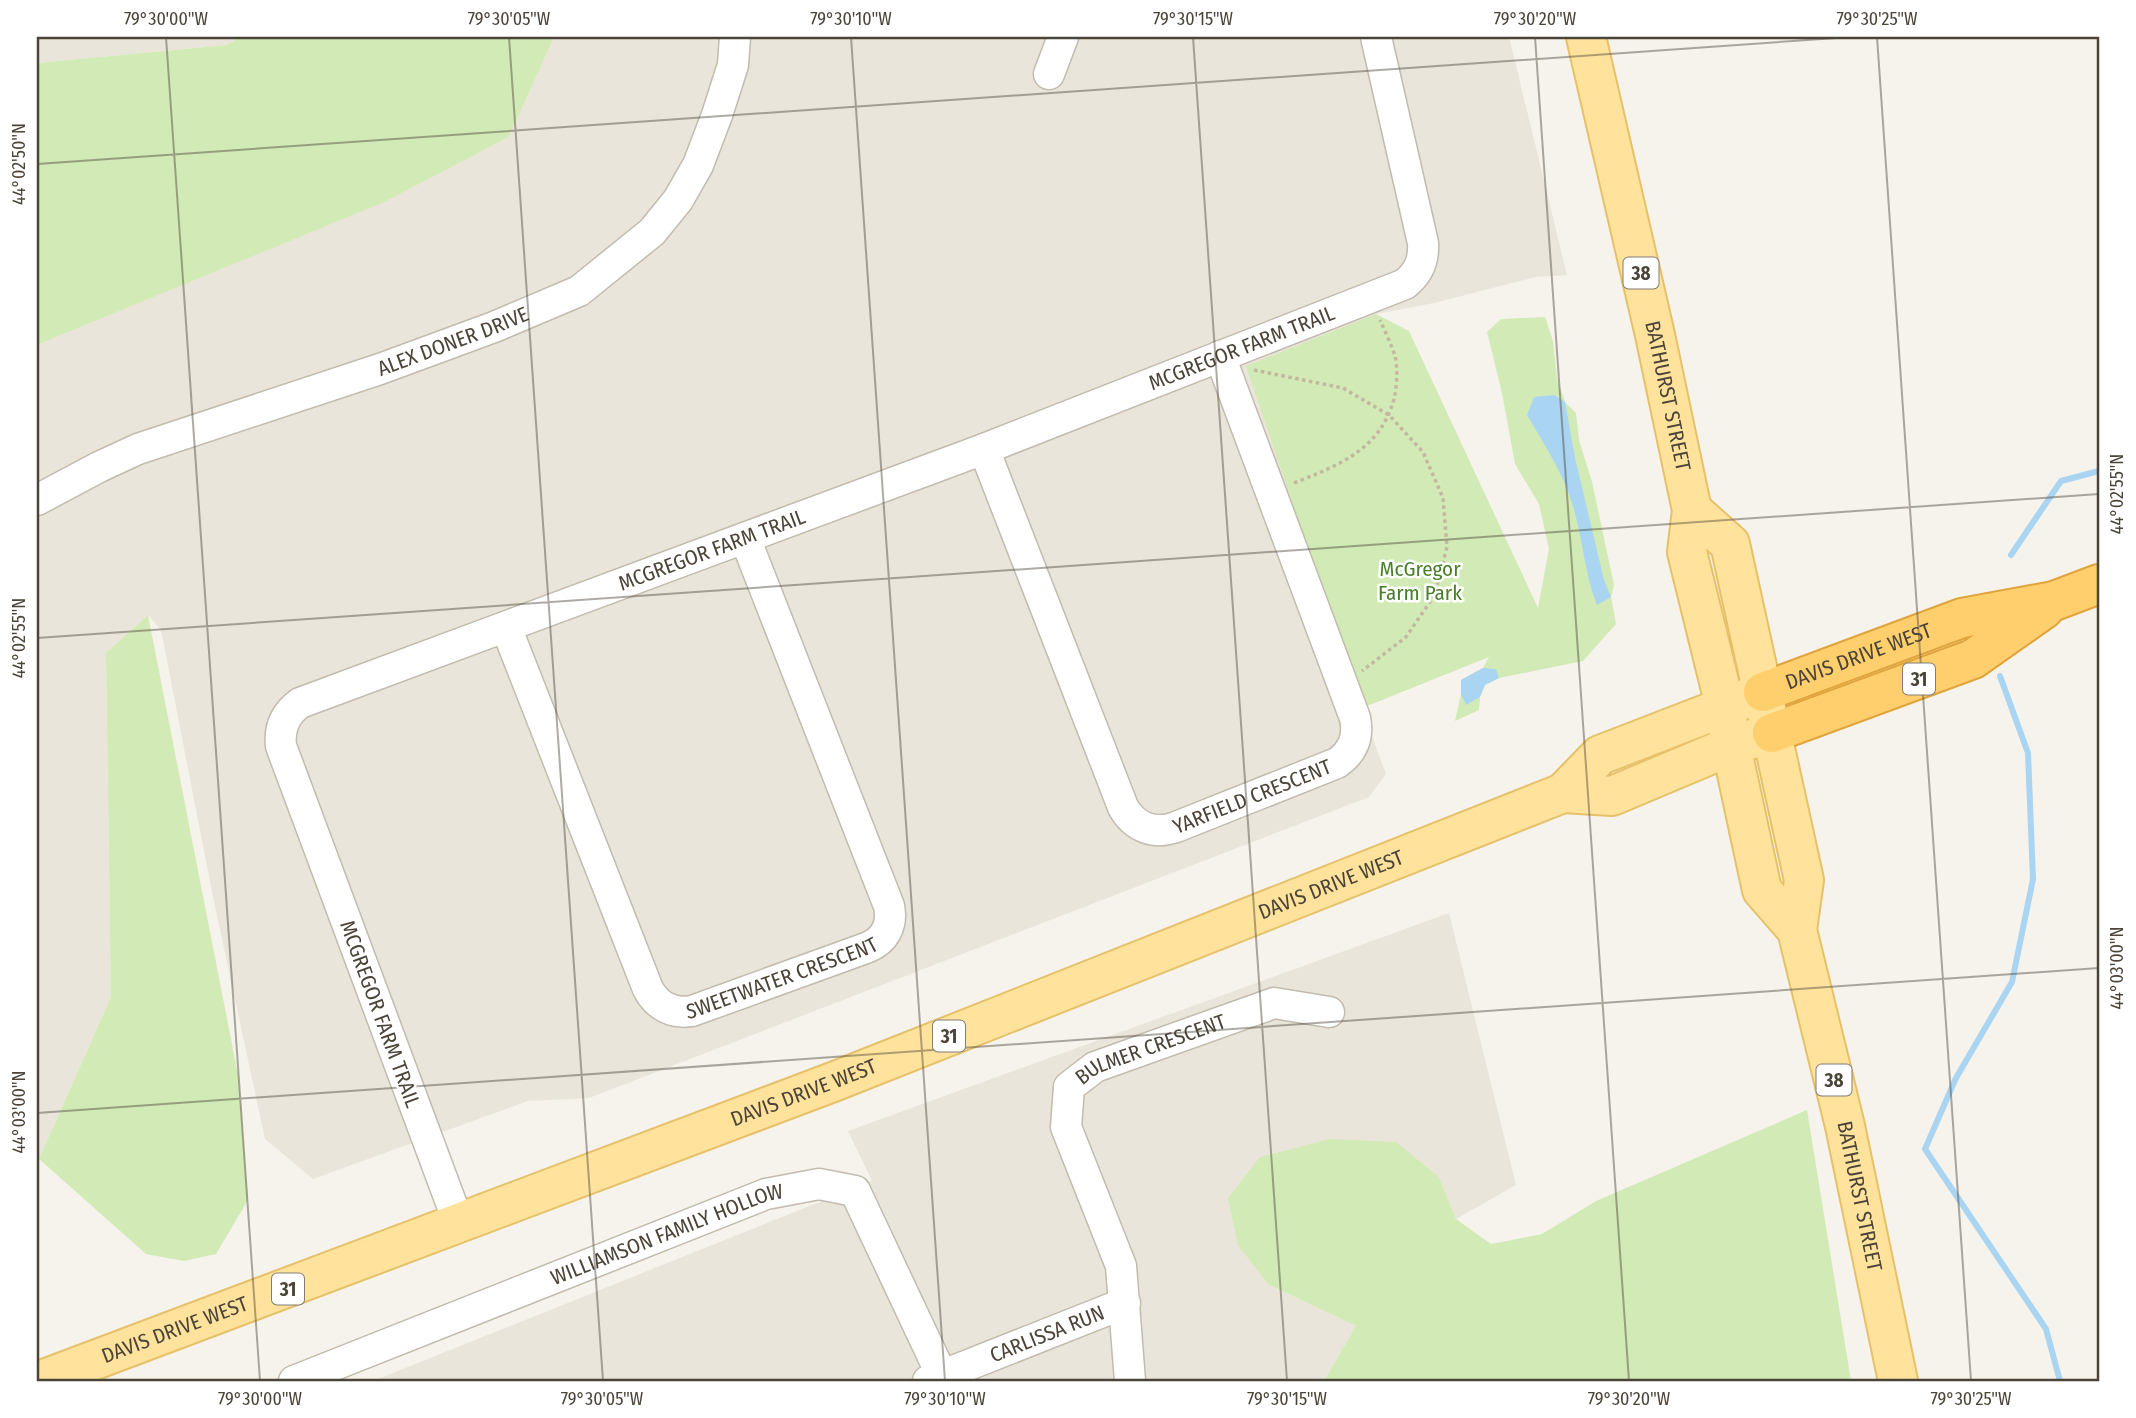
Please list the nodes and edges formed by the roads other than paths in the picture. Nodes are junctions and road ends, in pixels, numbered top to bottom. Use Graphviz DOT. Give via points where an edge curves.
graph roads {
  1 [pos="735,37"];
  2 [pos="1063,37"];
  3 [pos="1376,37"];
  4 [pos="1586,37"];
  5 [pos="1049,74"];
  6 [pos="1222,360"];
  7 [pos="984,449"];
  8 [pos="37,500"];
  9 [pos="1692,510"];
  10 [pos="745,538"];
  11 [pos="2099,584"];
  12 [pos="2054,601"];
  13 [pos="506,627"];
  14 [pos="1763,692"];
  15 [pos="1726,706"];
  16 [pos="1772,733"];
  17 [pos="1731,746"];
  18 [pos="1563,793"];
  19 [pos="1797,930"];
  20 [pos="1329,1012"];
  21 [pos="459,1224"];
  22 [pos="1125,1303"];
  23 [pos="935,1379"];
  24 [pos="39,1381"];
  25 [pos="293,1381"];
  26 [pos="1130,1381"];
  27 [pos="1898,1381"];
  1 -- 8 [label="street, ALEX DONER DRIVE" via="733,65 717,115 698,166 678,200 652,232 579,291 380,369 138,449"];
  2 -- 5 [label="street"];
  3 -- 6 [label="street, MCGREGOR FARM TRAIL" via="1423,237 1419,268 1396,289"];
  4 -- 9 [label="main road, BATHURST STREET / 38"];
  6 -- 7 [label="street, MCGREGOR FARM TRAIL"];
  6 -- 7 [label="street, YARFIELD CRESCENT" via="1357,731 1352,748 1340,761 1170,829 1157,831 1139,825 1123,807"];
  7 -- 10 [label="street, MCGREGOR FARM TRAIL"];
  9 -- 14 [label="main road, BATHURST STREET / 38" via="1730,544"];
  9 -- 15 [label="main road, BATHURST STREET / 38" via="1687,552"];
  10 -- 13 [label="street, MCGREGOR FARM TRAIL"];
  10 -- 13 [label="street, SWEETWATER CRESCENT" via="889,906 890,924 885,934 866,948 692,1011 659,1003 648,989"];
  11 -- 12 [label="highway, DAVIS DRIVE WEST / 31"];
  12 -- 14 [label="highway, DAVIS DRIVE WEST / 31" via="1962,618"];
  12 -- 16 [label="highway, DAVIS DRIVE WEST / 31" via="1973,659"];
  13 -- 21 [label="street, MCGREGOR FARM TRAIL" via="300,703 286,717 280,736"];
  14 -- 15 [label="main road, DAVIS DRIVE WEST / 31"];
  14 -- 16 [label="main road, BATHURST STREET / 38"];
  15 -- 17 [label="main road, BATHURST STREET / 38"];
  15 -- 18 [label="main road, DAVIS DRIVE WEST / 31" via="1600,755"];
  16 -- 17 [label="main road, DAVIS DRIVE WEST / 31"];
  16 -- 19 [label="main road, BATHURST STREET / 38" via="1804,880"];
  17 -- 18 [label="main road, DAVIS DRIVE WEST / 31" via="1612,796"];
  17 -- 19 [label="main road, BATHURST STREET / 38" via="1762,890"];
  18 -- 21 [label="main road, DAVIS DRIVE WEST / 31" via="833,1082"];
  19 -- 27 [label="main road, BATHURST STREET / 38" via="1845,1126"];
  20 -- 22 [label="street, BULMER CRESCENT" via="1274,1003 1094,1067 1069,1087 1066,1127 1121,1266"];
  21 -- 24 [label="main road, DAVIS DRIVE WEST / 31"];
  22 -- 23 [label="street, CARLISSA RUN"];
  22 -- 26 [label="street, BULMER CRESCENT"];
  23 -- 25 [label="street, WILLIAMSON FAMILY HOLLOW" via="855,1191 819,1184 766,1194"];
}
